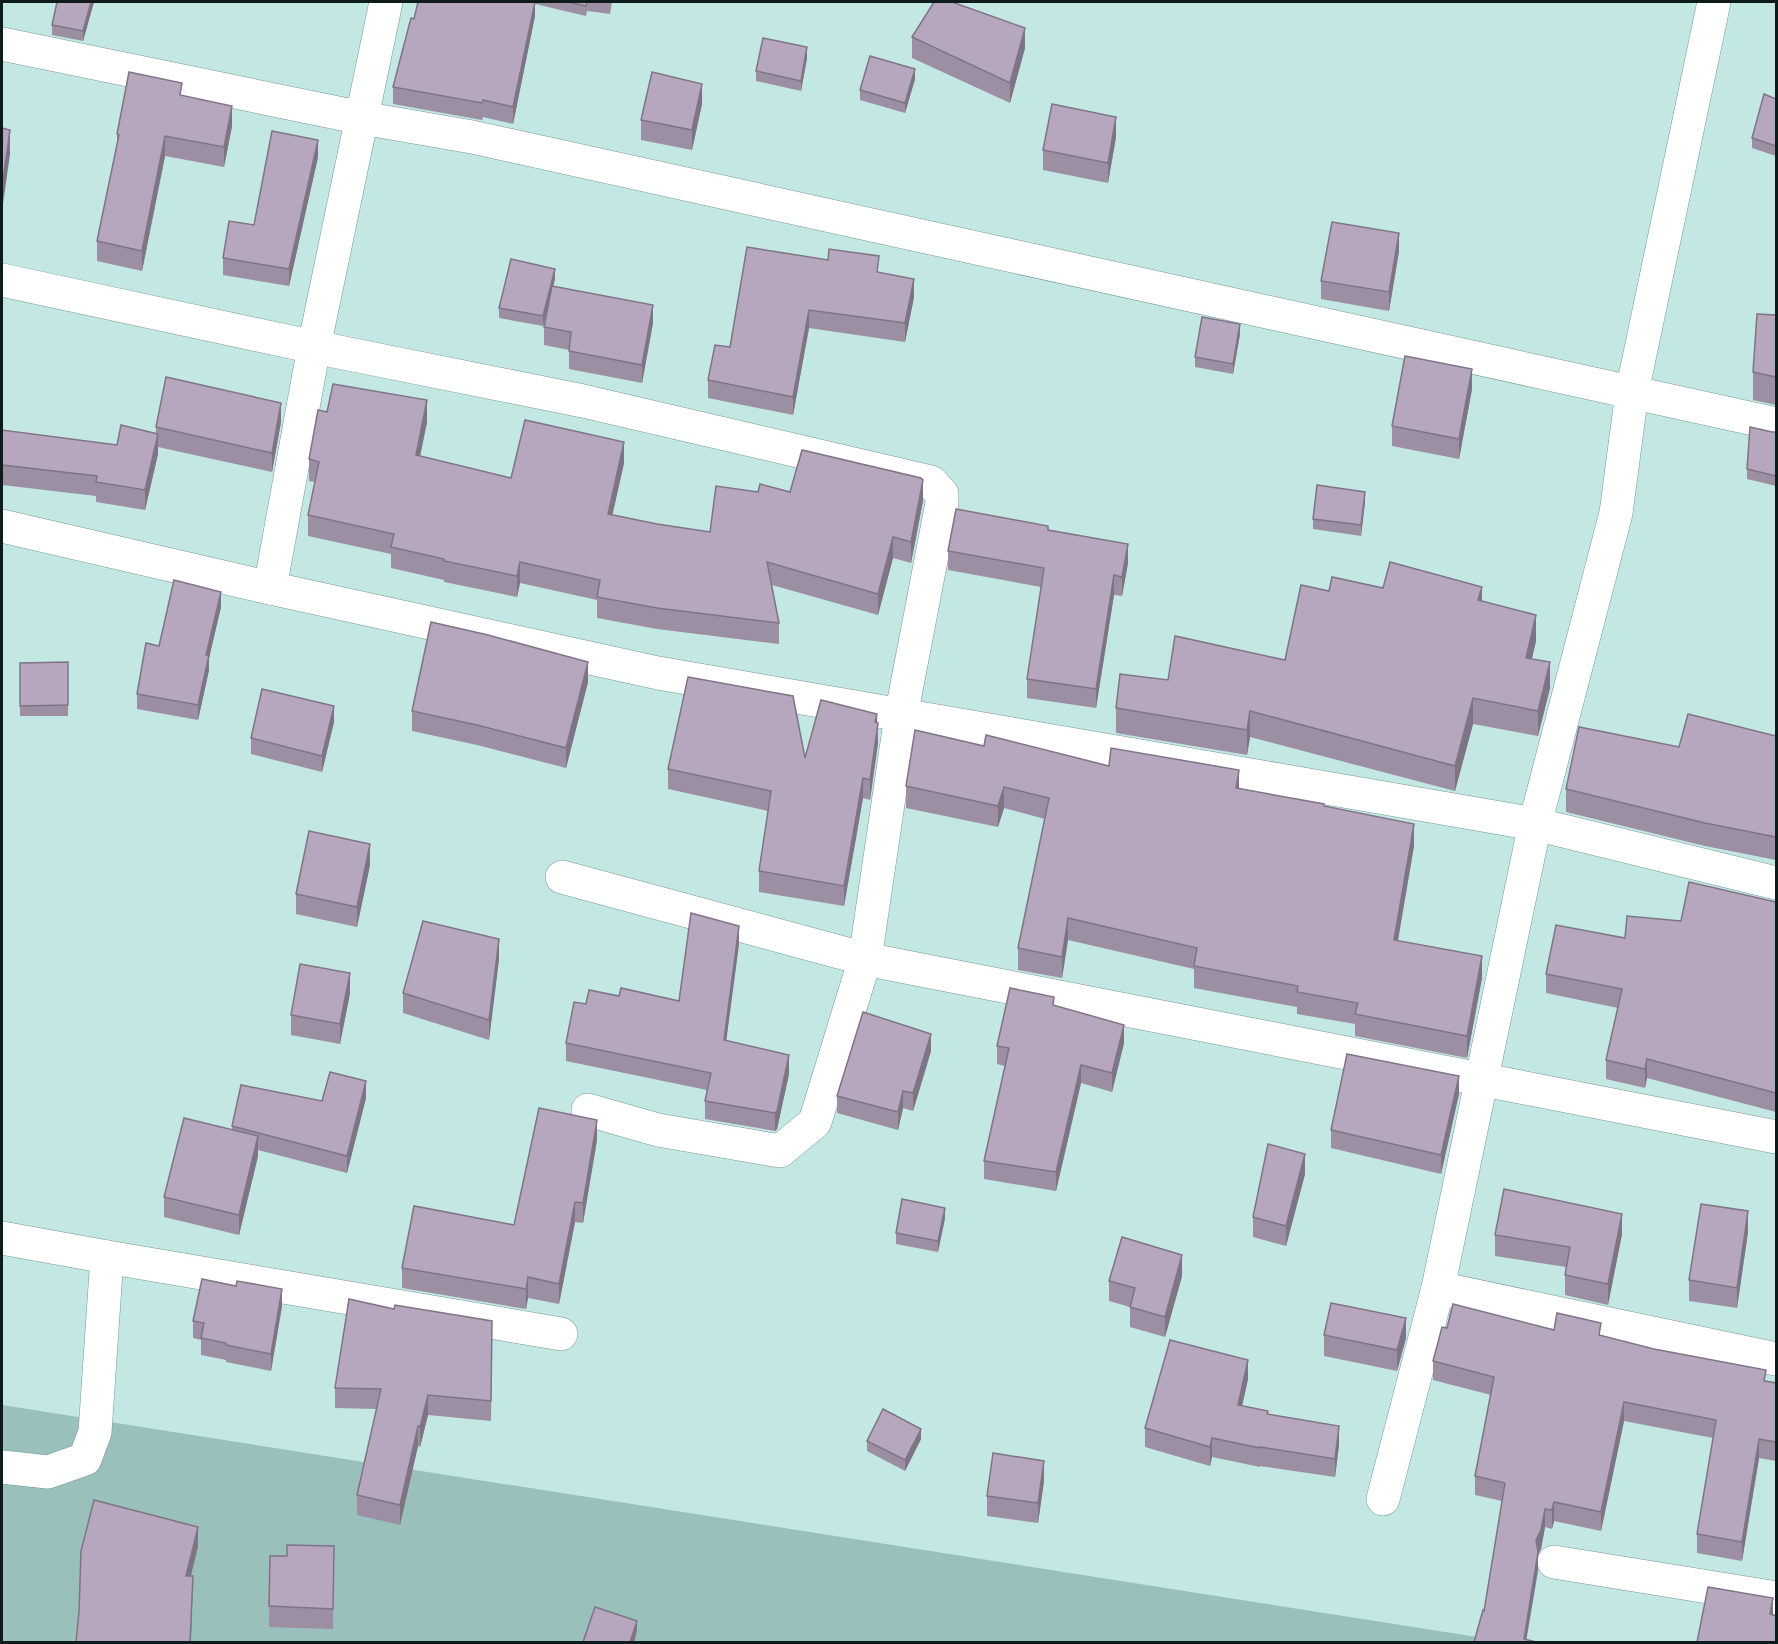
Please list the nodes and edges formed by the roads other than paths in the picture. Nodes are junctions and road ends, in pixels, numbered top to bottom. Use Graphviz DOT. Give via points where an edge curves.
graph roads {
  1 [pos="386,2"];
  2 [pos="1714,2"];
  3 [pos="2,44"];
  4 [pos="362,118"];
  5 [pos="2,280"];
  6 [pos="314,347"];
  7 [pos="1632,392"];
  8 [pos="1776,424"];
  9 [pos="2,526"];
  10 [pos="270,588"];
  11 [pos="901,716"];
  12 [pos="1535,825"];
  13 [pos="562,878"];
  14 [pos="1776,883"];
  15 [pos="865,959"];
  16 [pos="1483,1079"];
  17 [pos="588,1110"];
  18 [pos="1776,1137"];
  19 [pos="2,1238"];
  20 [pos="106,1257"];
  21 [pos="1438,1288"];
  22 [pos="561,1334"];
  23 [pos="1776,1359"];
  24 [pos="2,1467"];
  25 [pos="1383,1499"];
  26 [pos="1554,1562"];
  27 [pos="1776,1598"];
  1 -- 4 [label="street"];
  2 -- 7 [label="street"];
  3 -- 4 [label="street"];
  4 -- 6 [label="street"];
  4 -- 7 [label="street" via="472,137"];
  5 -- 6 [label="street"];
  6 -- 10 [label="street"];
  6 -- 11 [label="street" via="583,401 931,482 942,494 942,503"];
  7 -- 8 [label="street"];
  7 -- 12 [label="street" via="1616,513"];
  9 -- 10 [label="street"];
  10 -- 11 [label="street" via="658,673"];
  11 -- 12 [label="street"];
  11 -- 15 [label="street"];
  12 -- 14 [label="street"];
  12 -- 16 [label="street"];
  13 -- 15 [label="street"];
  15 -- 16 [label="street"];
  15 -- 17 [label="street" via="815,1122 780,1151 658,1130"];
  16 -- 18 [label="street"];
  16 -- 21 [label="street"];
  19 -- 20 [label="street"];
  20 -- 22 [label="street"];
  20 -- 24 [label="street" via="95,1432 85,1459 48,1472"];
  21 -- 23 [label="street"];
  21 -- 25 [label="street"];
  26 -- 27 [label="street"];
}
